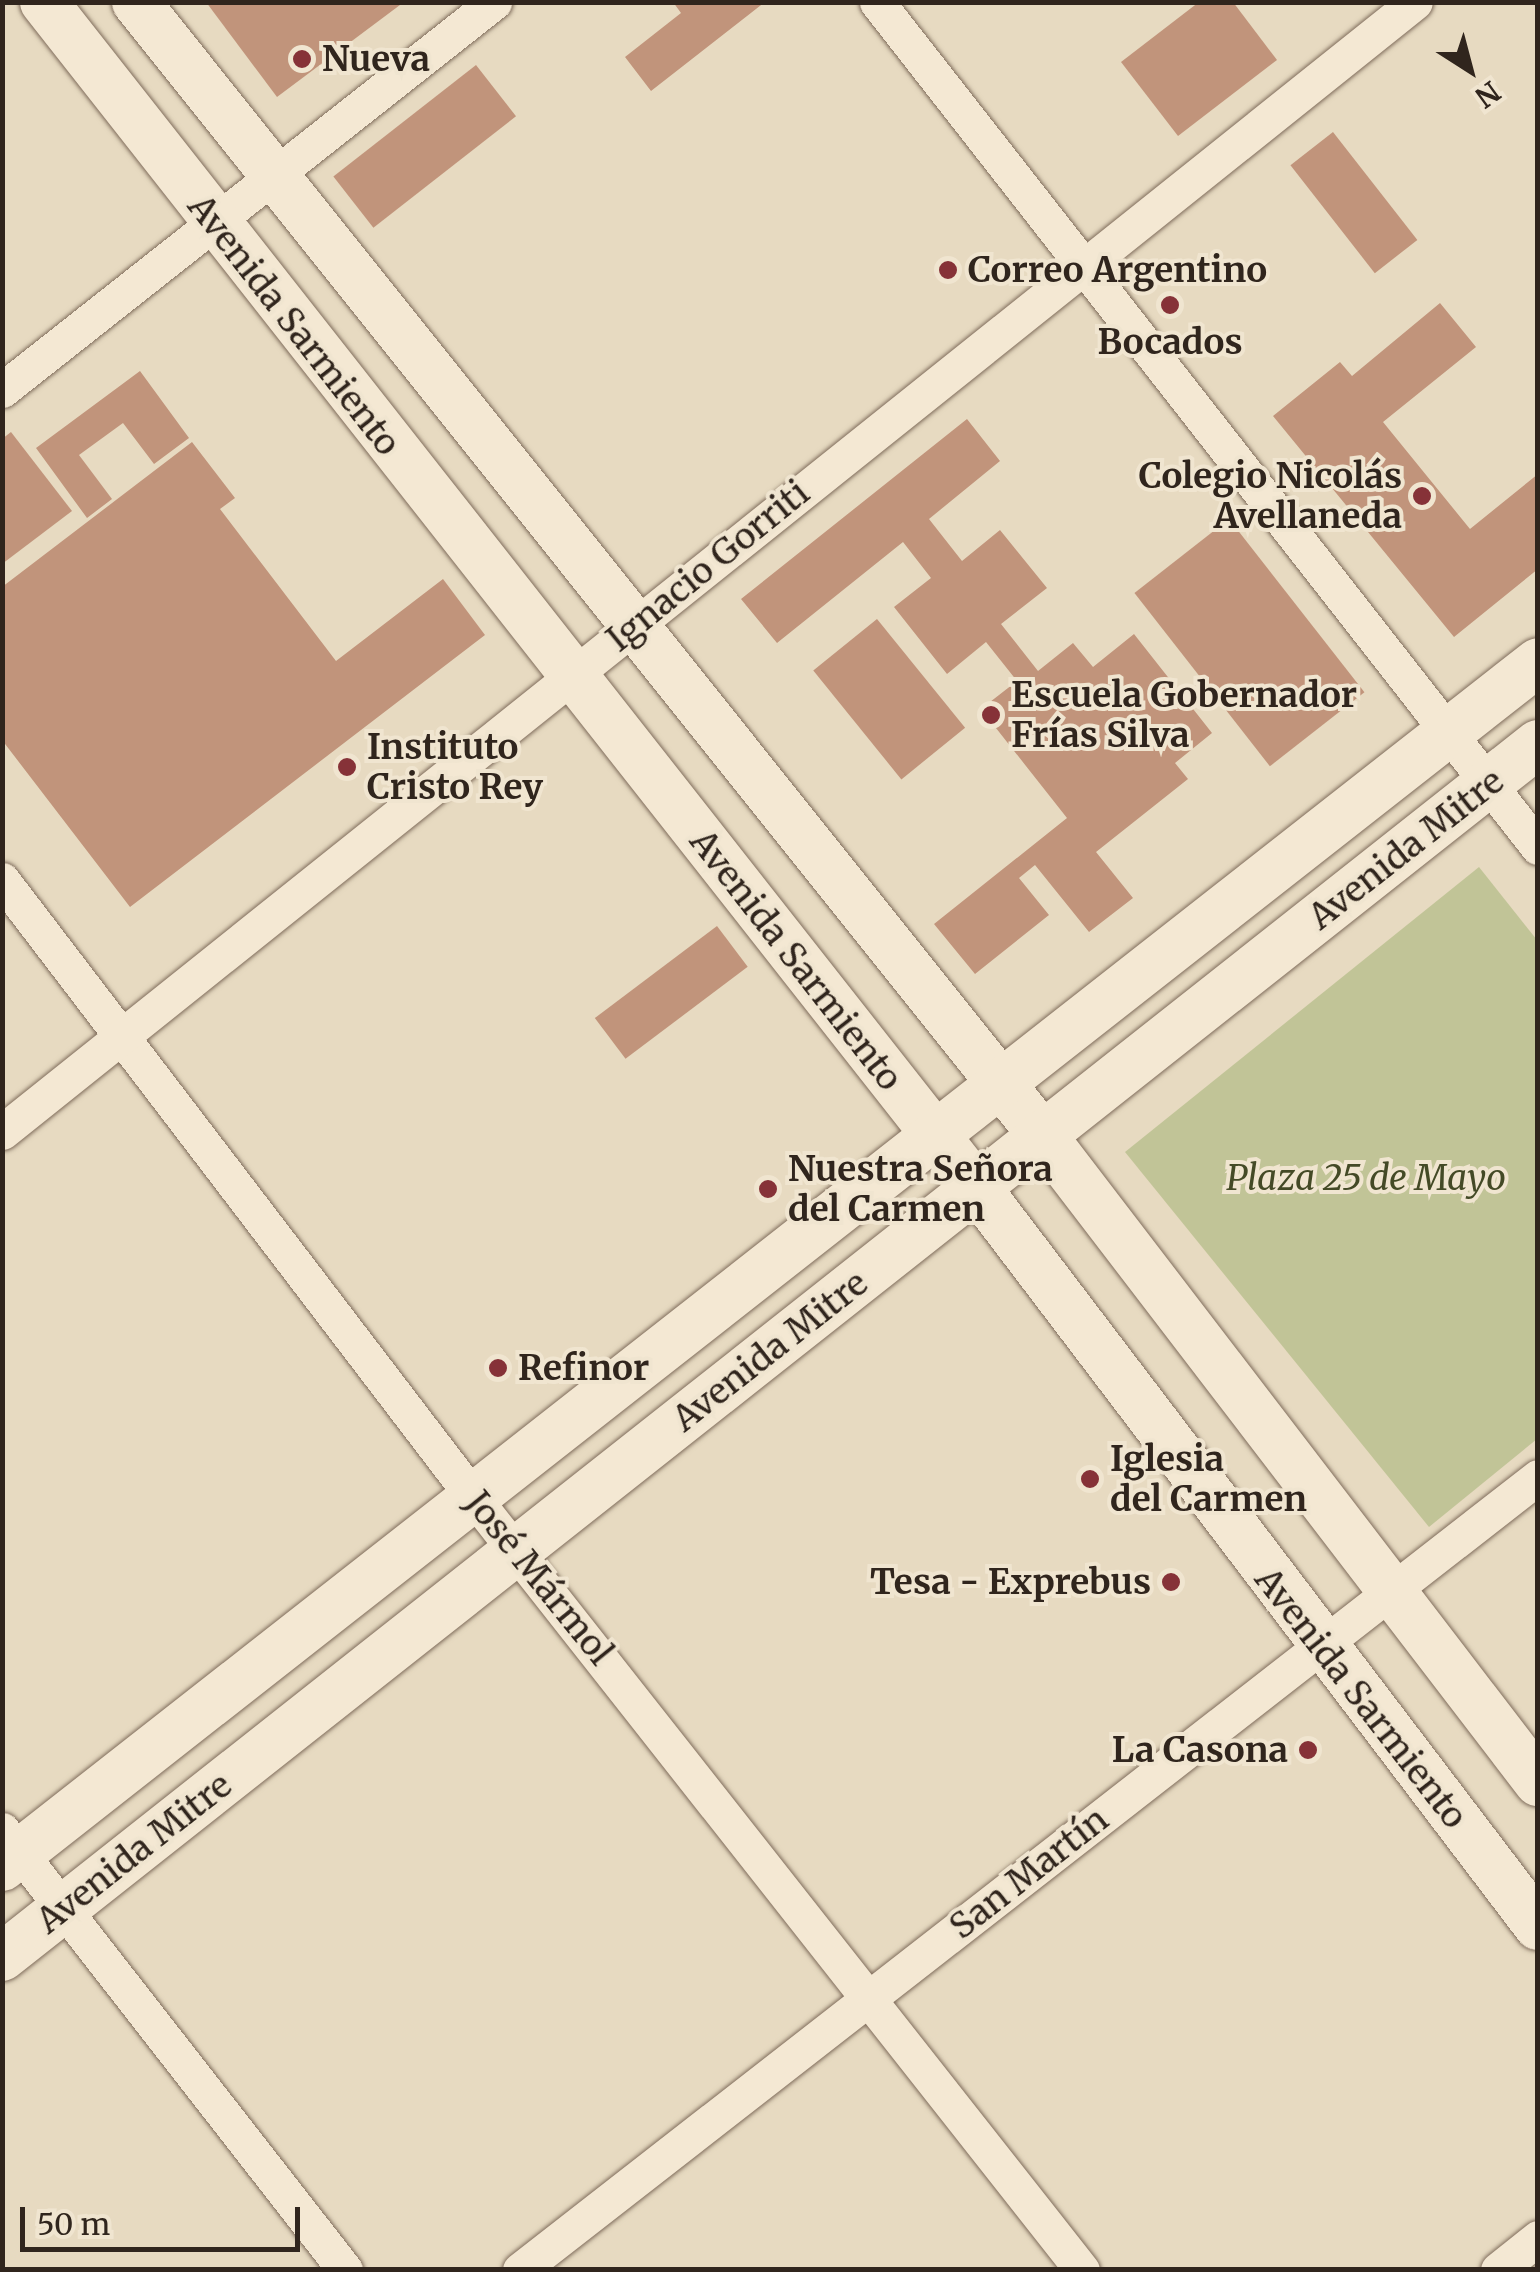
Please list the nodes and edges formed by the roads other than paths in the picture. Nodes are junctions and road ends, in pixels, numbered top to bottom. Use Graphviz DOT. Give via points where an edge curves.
graph roads {
  1 [pos="44,2"];
  2 [pos="136,2"];
  3 [pos="494,2"];
  4 [pos="878,2"];
  5 [pos="1415,2"];
  6 [pos="271,180"];
  7 [pos="214,226"];
  8 [pos="1083,264"];
  9 [pos="2,390"];
  10 [pos="635,627"];
  11 [pos="1538,662"];
  12 [pos="570,675"];
  13 [pos="1449,731"];
  14 [pos="1538,744"];
  15 [pos="1488,783"];
  16 [pos="1538,846"];
  17 [pos="2,880"];
  18 [pos="15,918"];
  19 [pos="121,1042"];
  20 [pos="998,1085"];
  21 [pos="2,1132"];
  22 [pos="935,1135"];
  23 [pos="1042,1136"];
  24 [pos="977,1188"];
  25 [pos="1538,1478"];
  26 [pos="473,1497"];
  27 [pos="518,1550"];
  28 [pos="1392,1590"];
  29 [pos="1320,1647"];
  30 [pos="1538,1782"];
  31 [pos="8,1850"];
  32 [pos="64,1908"];
  33 [pos="1538,1926"];
  34 [pos="2,1957"];
  35 [pos="873,1995"];
  36 [pos="1538,2238"];
  37 [pos="345,2270"];
  38 [pos="520,2270"];
  39 [pos="1082,2270"];
  40 [pos="1498,2270"];
  1 -- 7 [label="main road, Avenida Sarmiento"];
  2 -- 6 [label="main road, Avenida Sarmiento"];
  3 -- 6 [label="street"];
  4 -- 8 [label="street"];
  5 -- 8 [label="street, Ignacio Gorriti"];
  6 -- 7 [label="street"];
  6 -- 10 [label="main road, Avenida Sarmiento"];
  7 -- 9 [label="street"];
  7 -- 12 [label="main road, Avenida Sarmiento"];
  8 -- 10 [label="street, Ignacio Gorriti"];
  8 -- 13 [label="street"];
  10 -- 12 [label="street, Ignacio Gorriti"];
  10 -- 20 [label="main road, Avenida Sarmiento"];
  11 -- 13 [label="main road, Avenida Mitre"];
  12 -- 19 [label="street, Ignacio Gorriti"];
  12 -- 22 [label="main road, Avenida Sarmiento"];
  13 -- 15 [label="street"];
  13 -- 20 [label="main road, Avenida Mitre"];
  14 -- 15 [label="main road, Avenida Mitre"];
  15 -- 16 [label="street"];
  15 -- 23 [label="main road, Avenida Mitre"];
  17 -- 18 [label="street, José Mármol"];
  18 -- 19 [label="street, José Mármol"];
  19 -- 21 [label="street, Ignacio Gorriti"];
  19 -- 26 [label="street, José Mármol"];
  20 -- 22 [label="main road, Avenida Mitre"];
  20 -- 23 [label="main road, Avenida Sarmiento"];
  22 -- 24 [label="main road, Avenida Sarmiento"];
  22 -- 26 [label="main road, Avenida Mitre"];
  23 -- 24 [label="main road, Avenida Mitre"];
  23 -- 28 [label="main road, Avenida Sarmiento"];
  24 -- 27 [label="main road, Avenida Mitre"];
  24 -- 29 [label="main road, Avenida Sarmiento"];
  25 -- 28 [label="street, San Martín"];
  26 -- 27 [label="street, José Mármol"];
  26 -- 31 [label="main road, Avenida Mitre"];
  27 -- 32 [label="main road, Avenida Mitre"];
  27 -- 35 [label="street, José Mármol"];
  28 -- 29 [label="street, San Martín"];
  28 -- 30 [label="main road, Avenida Sarmiento"];
  29 -- 33 [label="main road, Avenida Sarmiento"];
  29 -- 35 [label="street, San Martín"];
  31 -- 32 [label="street"];
  32 -- 34 [label="main road, Avenida Mitre"];
  32 -- 37 [label="street"];
  35 -- 38 [label="street, San Martín"];
  35 -- 39 [label="street, José Mármol"];
  36 -- 40 [label="street"];
}
